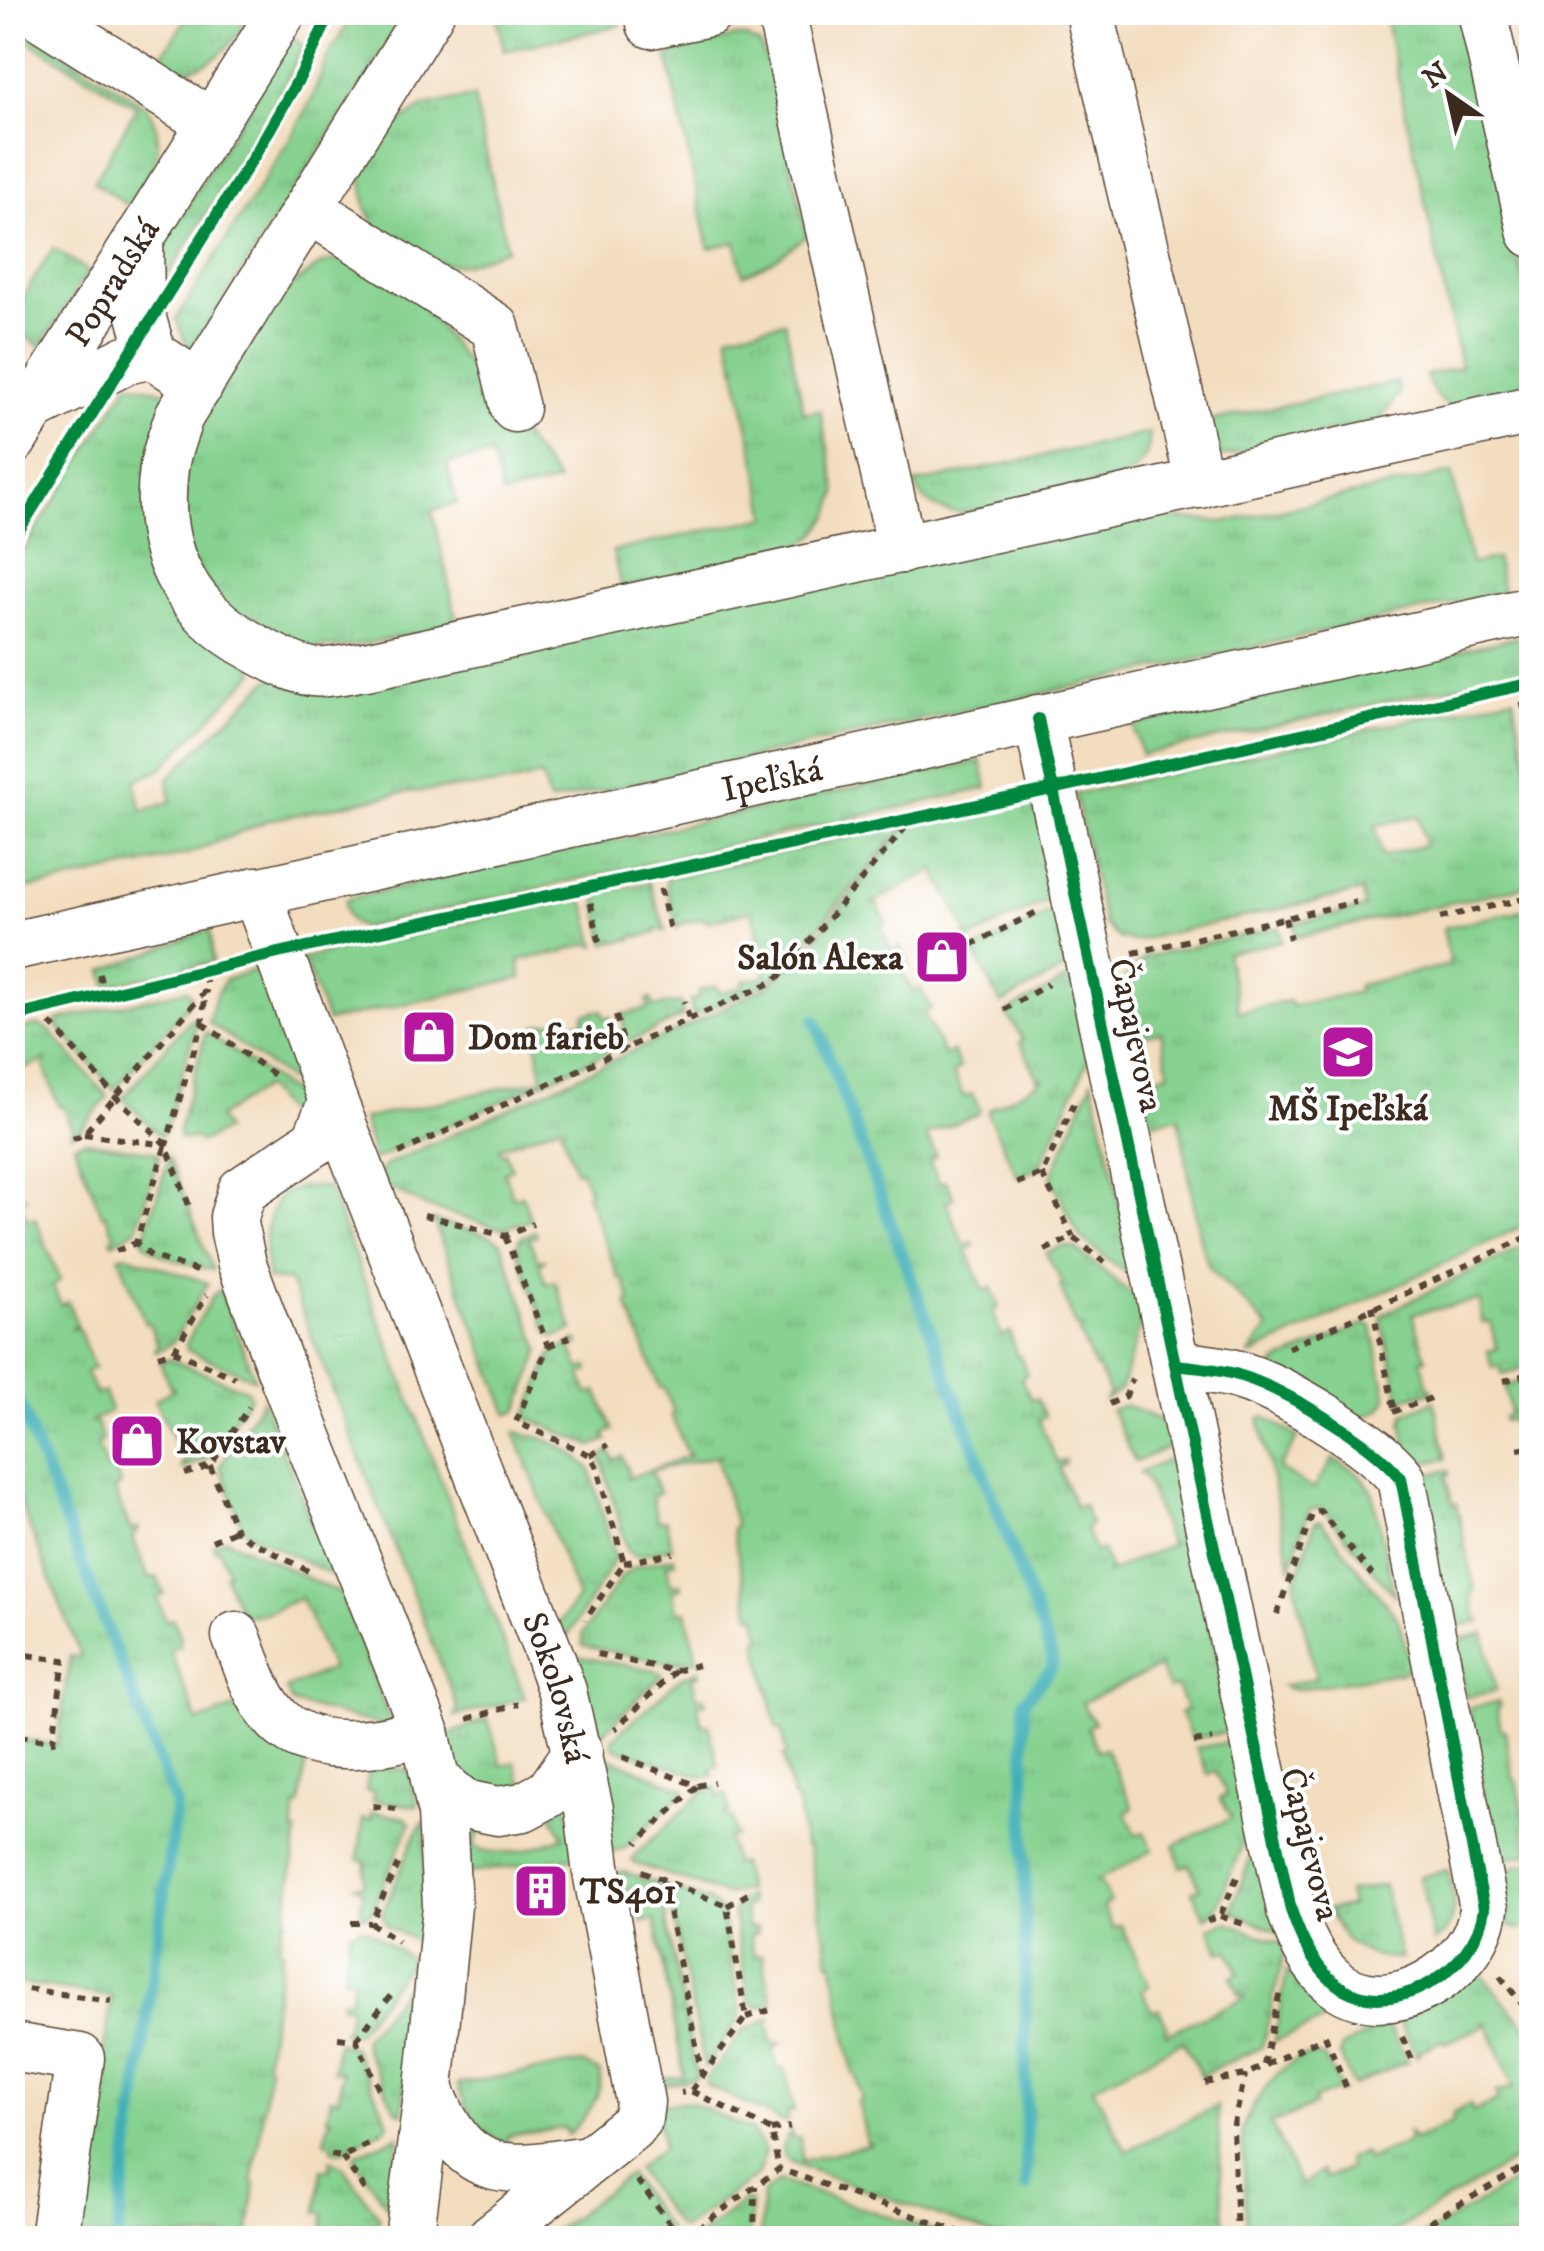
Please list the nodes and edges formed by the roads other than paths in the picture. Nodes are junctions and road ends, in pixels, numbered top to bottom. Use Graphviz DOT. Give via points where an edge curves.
graph roads {
  1 [pos="34,12"];
  2 [pos="282,12"];
  3 [pos="430,12"];
  4 [pos="709,12"];
  5 [pos="781,12"];
  6 [pos="1482,12"];
  7 [pos="1092,22"];
  8 [pos="651,24"];
  9 [pos="211,123"];
  10 [pos="308,208"];
  11 [pos="1532,232"];
  12 [pos="139,238"];
  13 [pos="152,354"];
  14 [pos="199,385"];
  15 [pos="515,408"];
  16 [pos="1532,410"];
  17 [pos="23,424"];
  18 [pos="1200,484"];
  19 [pos="902,548"];
  20 [pos="1532,611"];
  21 [pos="1038,719"];
  22 [pos="256,891"];
  23 [pos="12,946"];
  24 [pos="331,1108"];
  25 [pos="1176,1364"];
  26 [pos="236,1636"];
  27 [pos="425,1730"];
  28 [pos="600,1746"];
  29 [pos="437,1780"];
  30 [pos="12,2047"];
  31 [pos="414,2111"];
  32 [pos="591,2160"];
  33 [pos="392,2222"];
  34 [pos="54,2238"];
  35 [pos="491,2238"];
  1 -- 9 [label="street"];
  2 -- 9 [label="street, Popradská"];
  3 -- 10 [label="street"];
  4 -- 8 [label="street"];
  5 -- 19 [label="street"];
  6 -- 11 [label="street"];
  7 -- 18 [label="street"];
  9 -- 12 [label="street, Popradská"];
  10 -- 14 [label="street"];
  10 -- 15 [label="street" via="495,327"];
  12 -- 13 [label="street" via="139,298"];
  12 -- 17 [label="street, Popradská"];
  13 -- 14 [label="street"];
  13 -- 17 [label="street" via="111,366"];
  14 -- 19 [label="street" via="179,416 164,466 169,559 194,600 227,633 312,672 366,666"];
  16 -- 18 [label="street"];
  18 -- 19 [label="street"];
  20 -- 21 [label="street, Ipeľská"];
  21 -- 22 [label="street, Ipeľská"];
  21 -- 25 [label="street, Čapajevova"];
  22 -- 23 [label="street, Ipeľská"];
  22 -- 24 [label="street, Sokolovská"];
  24 -- 27 [label="street" via="316,1142 242,1191 235,1232 284,1378"];
  24 -- 28 [label="street, Sokolovská"];
  25 -- 25 [label="street, Čapajevova" via="1291,1910 1326,1975 1351,1992 1411,1992 1456,1966 1474,1943 1484,1909 1401,1478 1386,1458 1275,1389"];
  26 -- 27 [label="street" via="265,1704 306,1738 343,1744"];
  27 -- 29 [label="street"];
  28 -- 29 [label="street" via="549,1793 523,1807 498,1811 464,1804"];
  28 -- 32 [label="street, Sokolovská" via="640,2102 631,2128"];
  29 -- 31 [label="street" via="448,1906"];
  30 -- 34 [label="street" via="80,2058"];
  31 -- 32 [label="street" via="444,2124 491,2166 515,2170"];
  31 -- 33 [label="street"];
  32 -- 35 [label="street, Sokolovská"];
}
